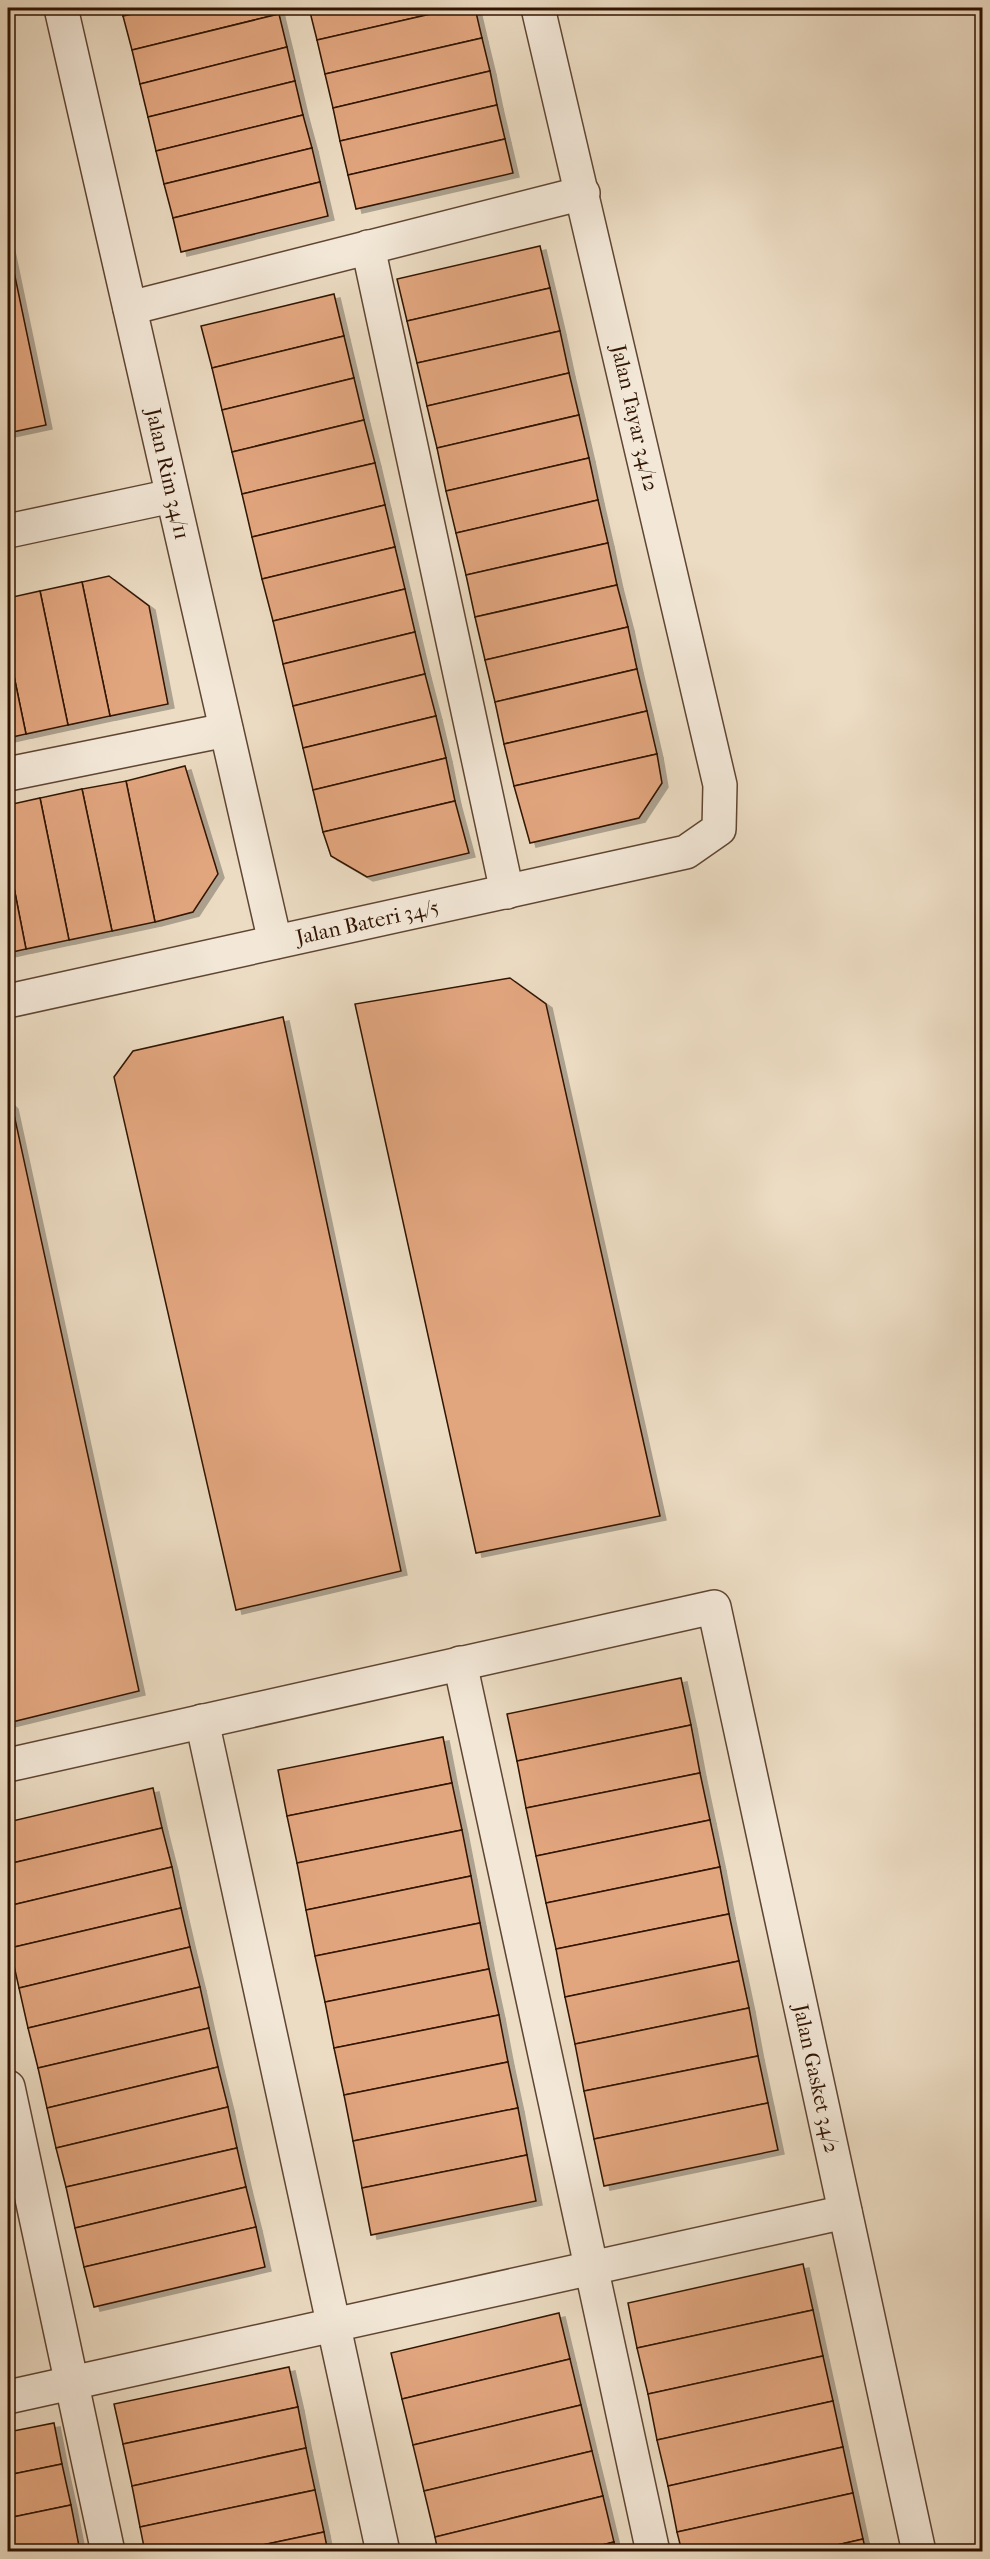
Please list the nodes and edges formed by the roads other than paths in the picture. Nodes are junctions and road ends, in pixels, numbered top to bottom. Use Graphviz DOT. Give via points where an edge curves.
graph roads {
  1 [pos="61,8"];
  2 [pos="538,8"];
  3 [pos="583,193"];
  4 [pos="368,248"];
  5 [pos="130,308"];
  6 [pos="172,496"];
  7 [pos="8,531"];
  8 [pos="226,730"];
  9 [pos="8,774"];
  10 [pos="719,829"];
  11 [pos="507,892"];
  12 [pos="275,942"];
  13 [pos="8,1001"];
  14 [pos="460,1663"];
  15 [pos="202,1721"];
  16 [pos="8,1765"];
  17 [pos="8,2087"];
  18 [pos="845,2212"];
  19 [pos="591,2268"];
  20 [pos="334,2326"];
  21 [pos="72,2383"];
  22 [pos="8,2397"];
  23 [pos="108,2552"];
  24 [pos="383,2552"];
  25 [pos="652,2552"];
  26 [pos="919,2552"];
  1 -- 5 [label="street, Jalan Rim 34/11"];
  2 -- 3 [label="street, Jalan Tayar 34/12"];
  3 -- 4 [label="street"];
  3 -- 10 [label="street, Jalan Tayar 34/12" via="720,785"];
  4 -- 5 [label="street"];
  4 -- 11 [label="street"];
  5 -- 6 [label="street, Jalan Rim 34/11"];
  6 -- 7 [label="street"];
  6 -- 8 [label="street, Jalan Rim 34/11"];
  8 -- 9 [label="street"];
  8 -- 12 [label="street, Jalan Rim 34/11"];
  10 -- 11 [label="street, Jalan Bateri 34/5" via="686,852"];
  11 -- 12 [label="street, Jalan Bateri 34/5"];
  12 -- 13 [label="street, Jalan Bateri 34/5"];
  14 -- 15 [label="street"];
  14 -- 18 [label="street, Jalan Gasket 34/2" via="714,1607"];
  14 -- 19 [label="street"];
  15 -- 16 [label="street"];
  15 -- 20 [label="street"];
  17 -- 21 [label="street"];
  18 -- 19 [label="street"];
  18 -- 26 [label="street, Jalan Gasket 34/2"];
  19 -- 20 [label="street"];
  19 -- 25 [label="street"];
  20 -- 21 [label="street"];
  20 -- 24 [label="street"];
  21 -- 22 [label="street"];
  21 -- 23 [label="street"];
}
